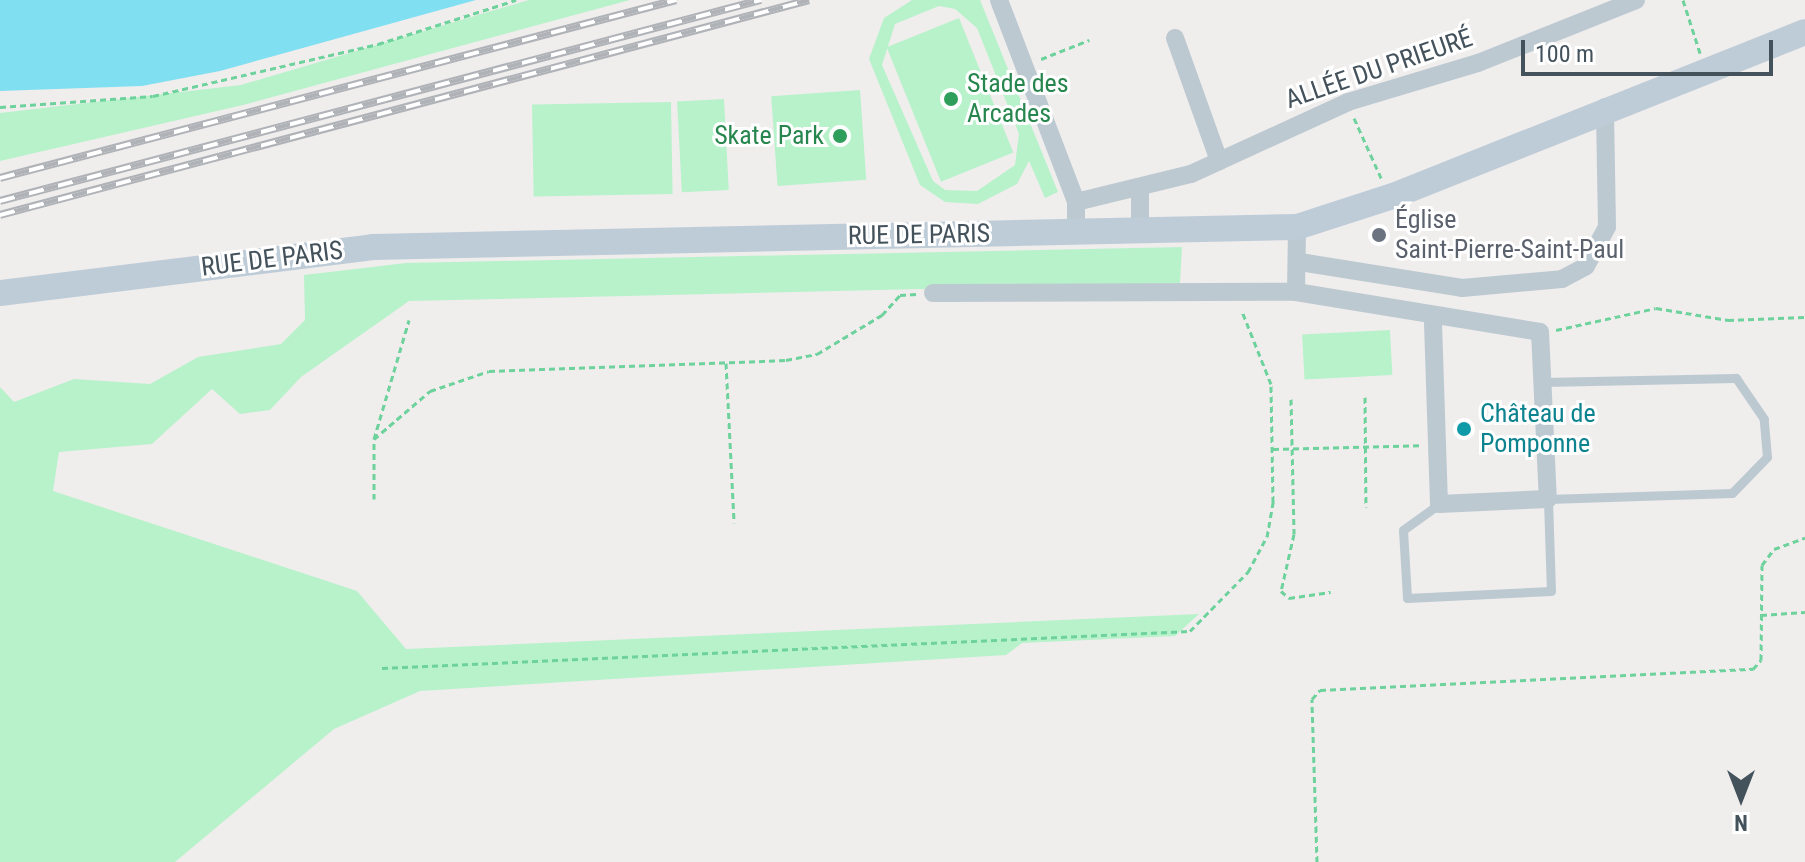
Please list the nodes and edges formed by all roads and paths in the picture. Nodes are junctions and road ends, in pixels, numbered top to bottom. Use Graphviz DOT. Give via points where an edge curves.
graph roads {
  1 [pos="516,0"];
  2 [pos="999,0"];
  3 [pos="1636,0"];
  4 [pos="1683,0"];
  5 [pos="1805,32"];
  6 [pos="1175,38"];
  7 [pos="1089,40"];
  8 [pos="1024,65"];
  9 [pos="1705,68"];
  10 [pos="1348,102"];
  11 [pos="0,107"];
  12 [pos="1605,107"];
  13 [pos="1219,161"];
  14 [pos="1140,188"];
  15 [pos="1393,196"];
  16 [pos="1076,202"];
  17 [pos="1297,227"];
  18 [pos="1076,231"];
  19 [pos="1140,231"];
  20 [pos="1300,262"];
  21 [pos="1240,291"];
  22 [pos="1296,292"];
  23 [pos="0,293"];
  24 [pos="933,293"];
  25 [pos="1805,317"];
  26 [pos="409,320"];
  27 [pos="1433,320"];
  28 [pos="1540,332"];
  29 [pos="726,363"];
  30 [pos="1543,382"];
  31 [pos="1365,397"];
  32 [pos="1291,399"];
  33 [pos="374,439"];
  34 [pos="1437,445"];
  35 [pos="1366,447"];
  36 [pos="1292,448"];
  37 [pos="1272,449"];
  38 [pos="374,499"];
  39 [pos="1548,499"];
  40 [pos="1439,504"];
  41 [pos="1366,507"];
  42 [pos="734,523"];
  43 [pos="1805,538"];
  44 [pos="1331,592"];
  45 [pos="1805,612"];
  46 [pos="1759,615"];
  47 [pos="382,668"];
  48 [pos="1317,862"];
  1 -- 11 [label="path" via="378,44 153,96"];
  2 -- 8 [label="street"];
  3 -- 10 [label="street, ALLÉE DU PRIEURÉ" via="1478,63"];
  4 -- 9 [label="path"];
  5 -- 9 [label="main road, RUE DE PARIS"];
  6 -- 13 [label="street"];
  7 -- 8 [label="path"];
  8 -- 16 [label="street"];
  9 -- 12 [label="main road, RUE DE PARIS"];
  10 -- 13 [label="street, ALLÉE DU PRIEURÉ"];
  10 -- 15 [label="path" via="1368,160"];
  12 -- 15 [label="main road, RUE DE PARIS"];
  12 -- 20 [label="street" via="1607,227 1586,266 1562,279 1462,288"];
  13 -- 14 [label="street, ALLÉE DU PRIEURÉ"];
  14 -- 16 [label="street, ALLÉE DU PRIEURÉ"];
  14 -- 19 [label="street"];
  15 -- 17 [label="main road, RUE DE PARIS"];
  16 -- 18 [label="street"];
  17 -- 19 [label="main road, RUE DE PARIS"];
  17 -- 20 [label="street"];
  18 -- 19 [label="main road, RUE DE PARIS"];
  18 -- 23 [label="main road, RUE DE PARIS" via="373,247"];
  20 -- 22 [label="street"];
  21 -- 22 [label="street"];
  21 -- 24 [label="street"];
  21 -- 37 [label="path" via="1271,384"];
  22 -- 27 [label="street"];
  24 -- 29 [label="path" via="900,295 882,315 817,354"];
  25 -- 28 [label="path" via="1728,320 1656,308"];
  26 -- 33 [label="path"];
  27 -- 28 [label="street"];
  27 -- 34 [label="street"];
  28 -- 30 [label="street"];
  29 -- 33 [label="path" via="489,371 430,391"];
  29 -- 42 [label="path"];
  30 -- 39 [label="street"];
  30 -- 39 [label="lane" via="1736,378 1764,419 1767,457 1732,493"];
  31 -- 35 [label="path"];
  32 -- 36 [label="path"];
  33 -- 38 [label="path"];
  34 -- 35 [label="path"];
  34 -- 40 [label="street"];
  35 -- 36 [label="path"];
  35 -- 41 [label="path"];
  36 -- 37 [label="path"];
  36 -- 44 [label="path" via="1294,534 1281,591 1289,598"];
  37 -- 47 [label="path" via="1267,537 1248,572 1190,631"];
  39 -- 40 [label="street"];
  39 -- 40 [label="lane" via="1551,591 1407,598 1403,530"];
  43 -- 46 [label="path" via="1774,549 1762,565"];
  45 -- 46 [label="path"];
  46 -- 48 [label="path" via="1761,660 1753,669 1320,690 1312,699"];
}
